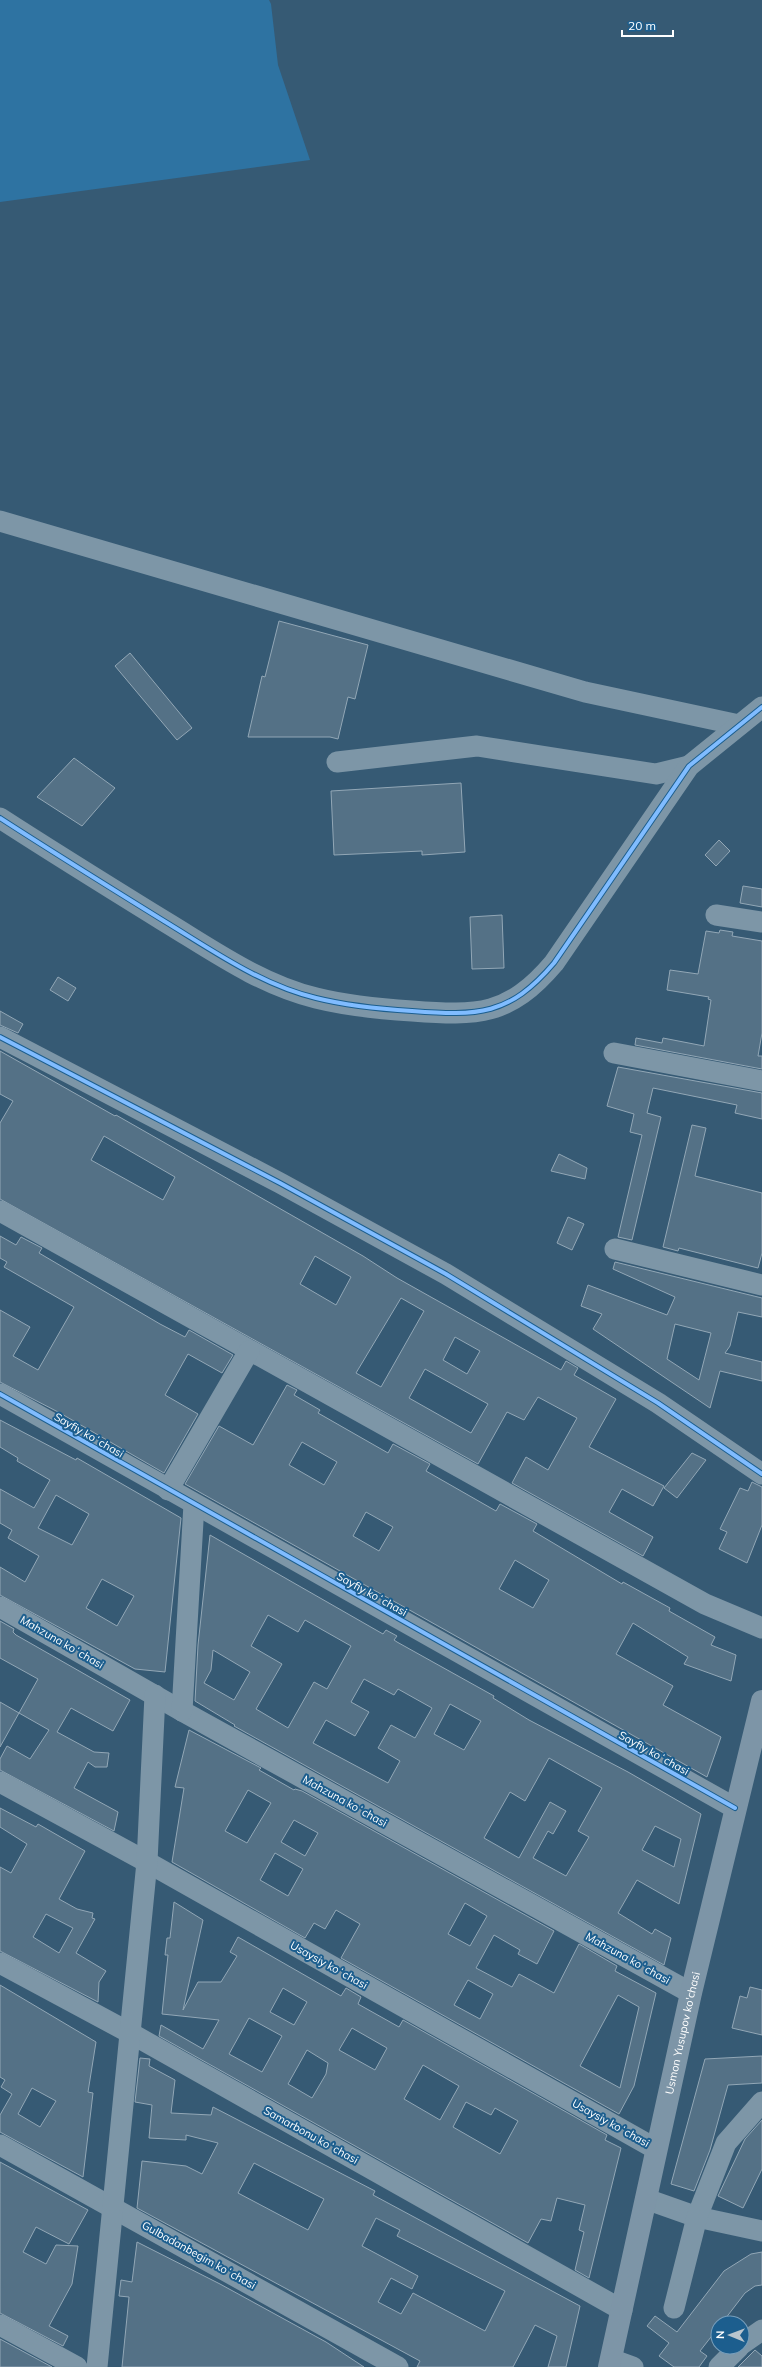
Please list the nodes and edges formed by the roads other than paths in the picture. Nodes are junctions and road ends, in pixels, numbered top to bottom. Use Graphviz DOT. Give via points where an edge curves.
graph roads {
  1 [pos="0,521"];
  2 [pos="762,707"];
  3 [pos="740,725"];
  4 [pos="337,762"];
  5 [pos="689,766"];
  6 [pos="0,818"];
  7 [pos="716,915"];
  8 [pos="762,922"];
  9 [pos="0,1037"];
  10 [pos="614,1053"];
  11 [pos="762,1081"];
  12 [pos="0,1211"];
  13 [pos="615,1250"];
  14 [pos="762,1285"];
  15 [pos="249,1351"];
  16 [pos="0,1394"];
  17 [pos="762,1474"];
  18 [pos="168,1490"];
  19 [pos="194,1504"];
  20 [pos="0,1607"];
  21 [pos="762,1628"];
  22 [pos="155,1695"];
  23 [pos="762,1701"];
  24 [pos="182,1711"];
  25 [pos="0,1782"];
  26 [pos="735,1808"];
  27 [pos="147,1862"];
  28 [pos="0,1964"];
  29 [pos="691,1993"];
  30 [pos="132,2034"];
  31 [pos="762,2102"];
  32 [pos="0,2145"];
  33 [pos="656,2149"];
  34 [pos="646,2199"];
  35 [pos="112,2206"];
  36 [pos="696,2217"];
  37 [pos="762,2231"];
  38 [pos="674,2308"];
  39 [pos="622,2310"];
  40 [pos="0,2325"];
  41 [pos="762,2330"];
  42 [pos="750,2338"];
  43 [pos="731,2355"];
  44 [pos="610,2363"];
  45 [pos="77,2367"];
  46 [pos="97,2367"];
  47 [pos="398,2367"];
  48 [pos="632,2367"];
  49 [pos="719,2367"];
  1 -- 3 [label="street" via="585,692"];
  2 -- 3 [label="street"];
  3 -- 5 [label="street"];
  4 -- 5 [label="street" via="477,746 656,774"];
  5 -- 6 [label="street" via="554,964 537,983 505,1006 467,1013 374,1008 316,998 286,988 220,955"];
  7 -- 8 [label="street"];
  9 -- 17 [label="street" via="280,1183 446,1274 658,1403"];
  10 -- 11 [label="street"];
  12 -- 15 [label="street"];
  13 -- 14 [label="street"];
  15 -- 18 [label="street"];
  15 -- 21 [label="street" via="705,1604"];
  16 -- 18 [label="street, Sayfiy koʻchasi"];
  18 -- 19 [label="street, Sayfiy koʻchasi"];
  19 -- 24 [label="street"];
  19 -- 26 [label="street, Sayfiy koʻchasi"];
  20 -- 22 [label="street, Mahzuna koʻchasi"];
  22 -- 24 [label="street, Mahzuna koʻchasi"];
  22 -- 27 [label="street"];
  23 -- 26 [label="main road, Usmon Yusupov ko'chasi"];
  24 -- 29 [label="street, Mahzuna koʻchasi"];
  25 -- 27 [label="street, Usaysiy koʻchasi"];
  26 -- 29 [label="main road, Usmon Yusupov ko'chasi"];
  27 -- 30 [label="street"];
  27 -- 33 [label="street, Usaysiy koʻchasi"];
  28 -- 30 [label="street, Samarbonu koʻchasi"];
  29 -- 33 [label="main road, Usmon Yusupov ko'chasi"];
  30 -- 35 [label="street"];
  30 -- 39 [label="street, Samarbonu koʻchasi"];
  31 -- 36 [label="street" via="726,2143"];
  32 -- 35 [label="street, Gulbadanbegim koʻchasi"];
  33 -- 34 [label="main road, Usmon Yusupov ko'chasi"];
  34 -- 36 [label="street"];
  34 -- 39 [label="main road, Usmon Yusupov ko'chasi"];
  35 -- 46 [label="street"];
  35 -- 47 [label="street, Gulbadanbegim koʻchasi"];
  36 -- 37 [label="street"];
  36 -- 38 [label="street"];
  39 -- 44 [label="main road, Usmon Yusupov ko'chasi"];
  40 -- 45 [label="street"];
  41 -- 42 [label="street"];
  43 -- 49 [label="street"];
  44 -- 48 [label="street"];
}
